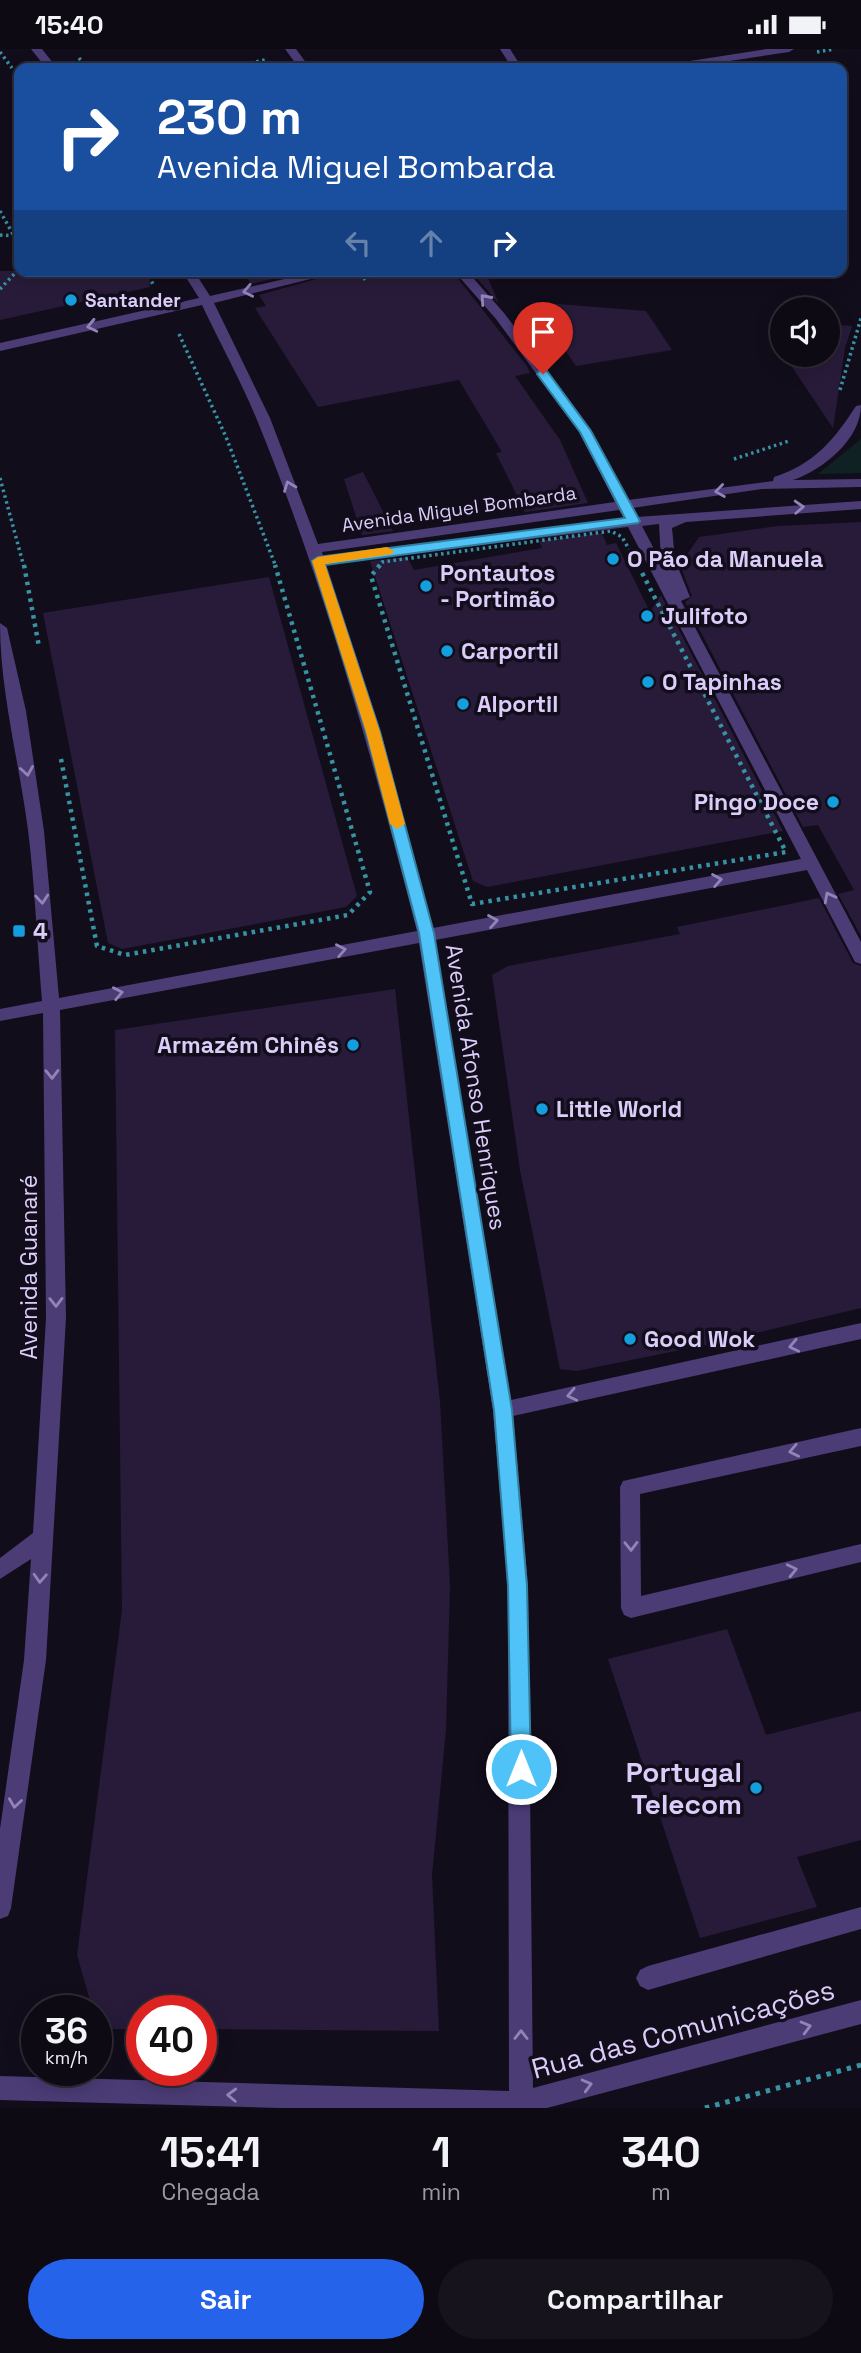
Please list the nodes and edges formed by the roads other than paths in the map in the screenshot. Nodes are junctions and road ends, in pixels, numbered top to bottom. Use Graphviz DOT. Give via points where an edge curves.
graph roads {
  1 [pos="36,49"];
  2 [pos="290,49"];
  3 [pos="789,49"];
  4 [pos="740,53"];
  5 [pos="48,63"];
  6 [pos="301,63"];
  7 [pos="689,63"];
  8 [pos="192,277"];
  9 [pos="310,277"];
  10 [pos="465,277"];
  11 [pos="206,300"];
  12 [pos="0,347"];
  13 [pos="861,409"];
  14 [pos="861,483"];
  15 [pos="762,485"];
  16 [pos="624,505"];
  17 [pos="861,505"];
  18 [pos="697,516"];
  19 [pos="633,521"];
  20 [pos="316,555"];
  21 [pos="0,628"];
  22 [pos="721,691"];
  23 [pos="811,863"];
  24 [pos="426,933"];
  25 [pos="861,958"];
  26 [pos="51,1006"];
  27 [pos="0,1015"];
  28 [pos="861,1331"];
  29 [pos="503,1410"];
  30 [pos="861,1437"];
  31 [pos="42,1538"];
  32 [pos="861,1553"];
  33 [pos="0,1570"];
  34 [pos="0,1908"];
  35 [pos="861,1918"];
  36 [pos="648,1978"];
  37 [pos="861,2012"];
  38 [pos="0,2088"];
  39 [pos="521,2106"];
  1 -- 5 [label="street"];
  2 -- 6 [label="street"];
  3 -- 4 [label="street"];
  4 -- 7 [label="street"];
  8 -- 11 [label="street, Avenida Afonso Henriques"];
  9 -- 11 [label="street, one-way"];
  16 -- 10 [label="street, one-way" via="585,431"];
  11 -- 12 [label="street, one-way"];
  20 -- 11 [label="street, Avenida Afonso Henriques, one-way" via="263,418"];
  13 -- 15 [label="street" via="850,429 807,469"];
  14 -- 15 [label="street, Avenida Miguel Bombarda"];
  15 -- 16 [label="street, Avenida Miguel Bombarda, one-way"];
  16 -- 19 [label="street"];
  16 -- 20 [label="street, Avenida Miguel Bombarda"];
  18 -- 17 [label="street, Avenida Miguel Bombarda, one-way"];
  18 -- 19 [label="street, Avenida Miguel Bombarda"];
  18 -- 22 [label="street" via="665,526 668,560"];
  19 -- 20 [label="street, Avenida Miguel Bombarda"];
  19 -- 22 [label="street"];
  20 -- 24 [label="street, Avenida Afonso Henriques" via="373,732"];
  21 -- 26 [label="street, Avenida Guanaré, one-way" via="36,831"];
  22 -- 23 [label="street"];
  24 -- 23 [label="street, one-way"];
  25 -- 23 [label="street, one-way"];
  26 -- 24 [label="street, one-way"];
  24 -- 29 [label="street, Avenida Afonso Henriques"];
  26 -- 27 [label="street"];
  26 -- 31 [label="street, Avenida Guanaré, one-way" via="56,1318"];
  28 -- 29 [label="street, one-way"];
  39 -- 29 [label="street, Avenida Afonso Henriques, one-way" via="518,1586"];
  30 -- 32 [label="street, one-way" via="630,1487 631,1608"];
  31 -- 33 [label="street"];
  31 -- 34 [label="street, Avenida Guanaré, one-way" via="35,1660"];
  35 -- 36 [label="street"];
  39 -- 37 [label="street, Rua das Comunicações, one-way"];
  39 -- 38 [label="street, Rua das Comunicações, one-way"];
}
